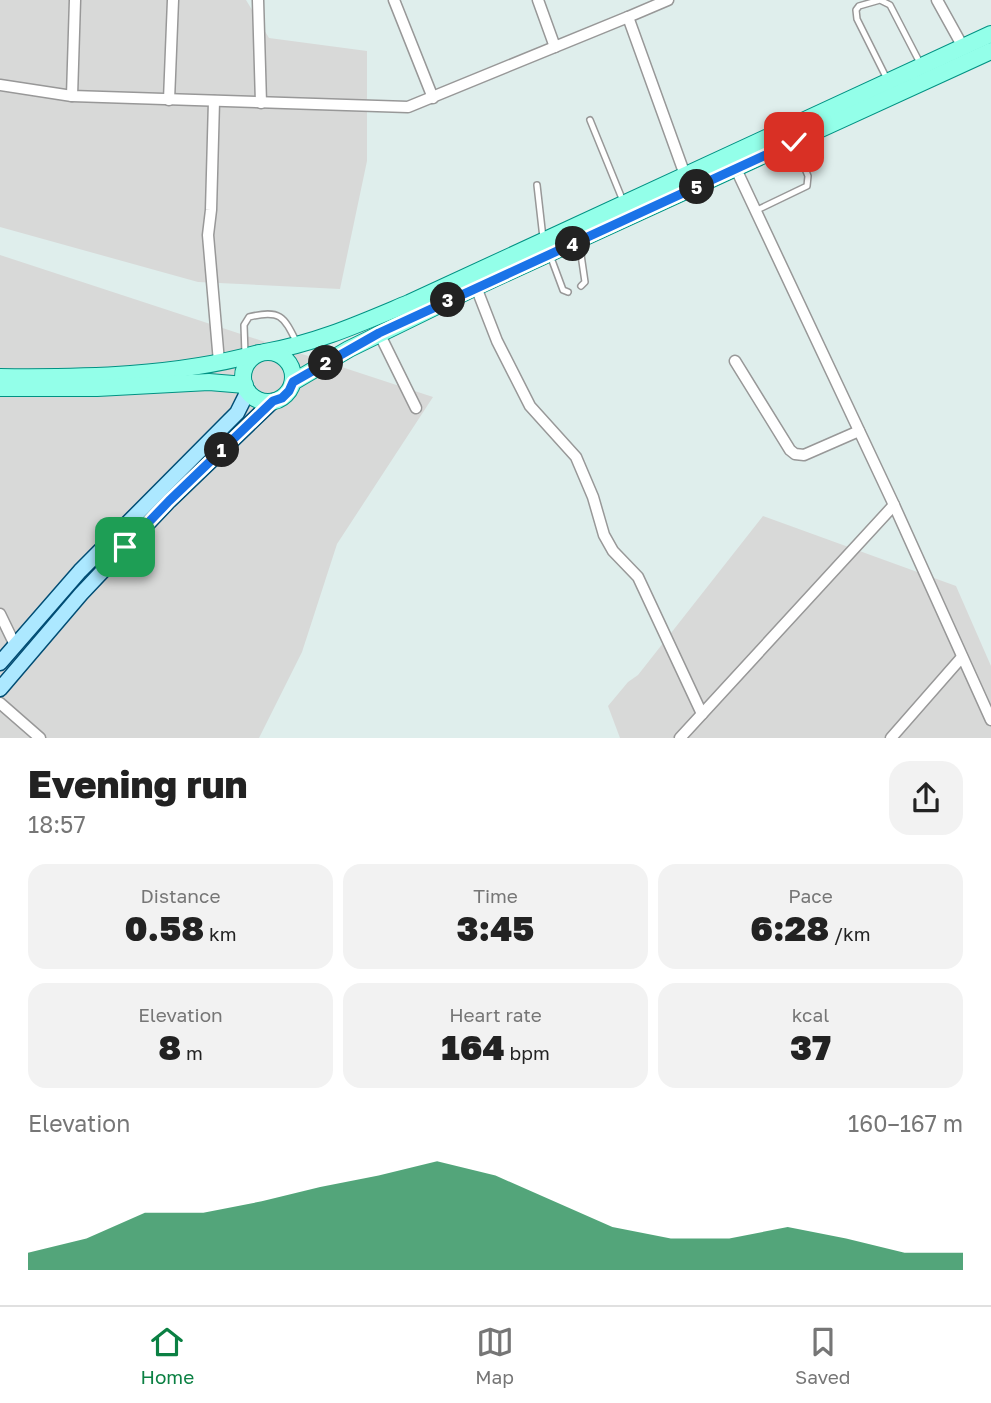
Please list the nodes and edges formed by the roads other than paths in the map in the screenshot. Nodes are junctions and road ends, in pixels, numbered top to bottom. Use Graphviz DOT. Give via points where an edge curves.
graph roads {
  1 [pos="75,0"];
  2 [pos="173,0"];
  3 [pos="258,0"];
  4 [pos="394,0"];
  5 [pos="538,0"];
  6 [pos="668,0"];
  7 [pos="937,0"];
  8 [pos="650,4"];
  9 [pos="628,18"];
  10 [pos="991,34"];
  11 [pos="555,47"];
  12 [pos="963,47"];
  13 [pos="991,51"];
  14 [pos="922,66"];
  15 [pos="888,82"];
  16 [pos="0,85"];
  17 [pos="72,96"];
  18 [pos="433,98"];
  19 [pos="169,100"];
  20 [pos="214,101"];
  21 [pos="261,103"];
  22 [pos="590,120"];
  23 [pos="794,142"];
  24 [pos="736,169"];
  25 [pos="685,175"];
  26 [pos="537,185"];
  27 [pos="624,203"];
  28 [pos="755,211"];
  29 [pos="579,241"];
  30 [pos="547,248"];
  31 [pos="581,286"];
  32 [pos="476,287"];
  33 [pos="568,292"];
  34 [pos="379,333"];
  35 [pos="299,346"];
  36 [pos="256,354"];
  37 [pos="735,361"];
  38 [pos="219,362"];
  39 [pos="0,377"];
  40 [pos="293,382"];
  41 [pos="0,388"];
  42 [pos="246,388"];
  43 [pos="273,401"];
  44 [pos="416,408"];
  45 [pos="859,432"];
  46 [pos="894,505"];
  47 [pos="0,614"];
  48 [pos="15,645"];
  49 [pos="961,657"];
  50 [pos="0,663"];
  51 [pos="0,689"];
  52 [pos="0,703"];
  53 [pos="702,714"];
  54 [pos="991,720"];
  55 [pos="40,738"];
  56 [pos="680,738"];
  57 [pos="891,738"];
  1 -- 17 [label="street"];
  2 -- 19 [label="street"];
  3 -- 21 [label="street"];
  4 -- 18 [label="street"];
  5 -- 11 [label="street"];
  6 -- 8 [label="street"];
  7 -- 12 [label="street"];
  8 -- 9 [label="street"];
  9 -- 11 [label="street"];
  9 -- 25 [label="street"];
  10 -- 12 [label="main road"];
  11 -- 18 [label="street"];
  12 -- 14 [label="main road"];
  13 -- 23 [label="main road"];
  14 -- 15 [label="main road"];
  14 -- 15 [label="lane" via="890,5 880,0 859,6 857,19"];
  15 -- 25 [label="main road"];
  16 -- 17 [label="street"];
  17 -- 19 [label="street"];
  18 -- 21 [label="street" via="396,108"];
  19 -- 20 [label="street"];
  20 -- 21 [label="street"];
  20 -- 38 [label="street" via="208,235"];
  22 -- 27 [label="lane"];
  23 -- 24 [label="main road"];
  23 -- 28 [label="lane" via="808,176 807,186"];
  24 -- 28 [label="street"];
  24 -- 29 [label="main road"];
  25 -- 27 [label="main road"];
  26 -- 30 [label="lane"];
  27 -- 30 [label="main road"];
  28 -- 45 [label="street"];
  29 -- 30 [label="main road"];
  29 -- 31 [label="lane"];
  30 -- 32 [label="main road"];
  30 -- 33 [label="lane" via="563,290"];
  30 -- 35 [label="main road"];
  32 -- 34 [label="main road"];
  32 -- 53 [label="street" via="530,406 576,457 604,535 638,577"];
  34 -- 40 [label="main road"];
  34 -- 44 [label="street"];
  35 -- 36 [label="main road"];
  35 -- 36 [label="lane" via="286,320 258,315 249,317 244,325"];
  36 -- 38 [label="main road"];
  36 -- 40 [label="main road" via="281,355 292,367"];
  36 -- 42 [label="main road" via="246,366"];
  37 -- 45 [label="street" via="795,454 804,455"];
  38 -- 39 [label="main road" via="116,375"];
  40 -- 43 [label="main road" via="282,398"];
  41 -- 42 [label="main road" via="209,382"];
  42 -- 43 [label="main road" via="261,401"];
  42 -- 48 [label="main road" via="237,413 80,571"];
  43 -- 51 [label="main road" via="169,501"];
  45 -- 46 [label="street"];
  46 -- 49 [label="street"];
  46 -- 53 [label="street"];
  47 -- 48 [label="street"];
  48 -- 50 [label="main road"];
  49 -- 54 [label="street"];
  49 -- 57 [label="street"];
  52 -- 55 [label="street"];
  53 -- 56 [label="street"];
}
